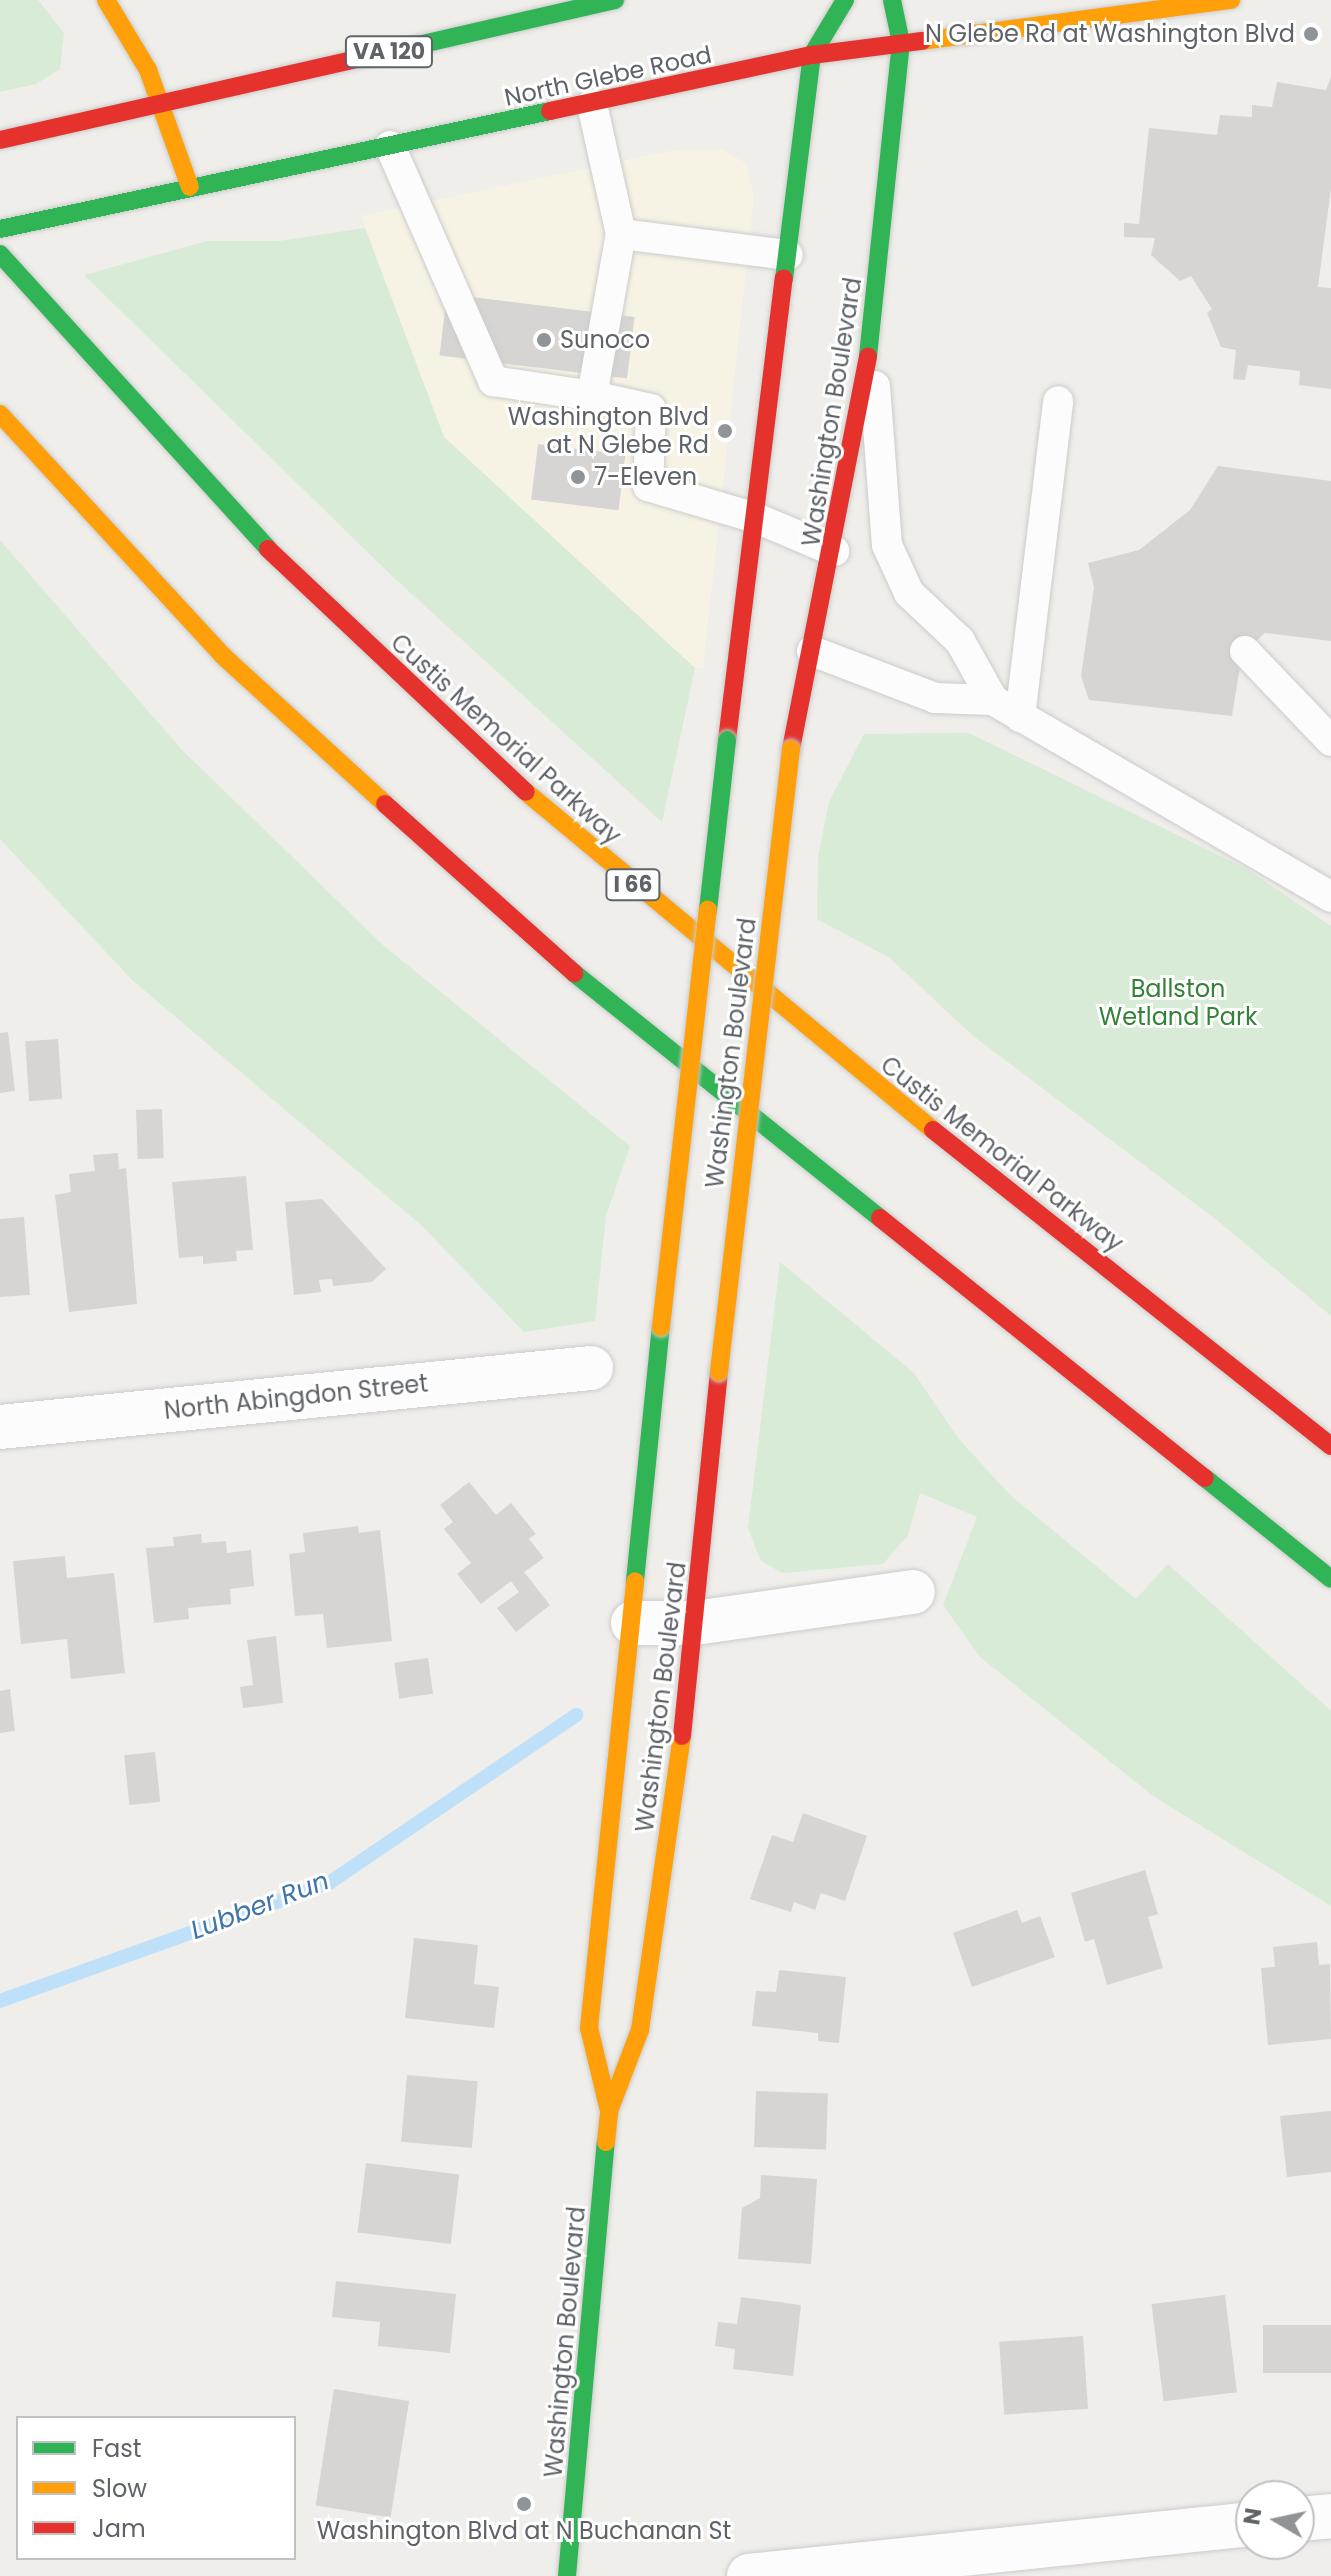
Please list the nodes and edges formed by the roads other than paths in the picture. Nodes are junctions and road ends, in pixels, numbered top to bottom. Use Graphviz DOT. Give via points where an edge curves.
graph roads {
  1 [pos="106,0"];
  2 [pos="615,0"];
  3 [pos="845,0"];
  4 [pos="892,0"];
  5 [pos="1231,0"];
  6 [pos="517,11"];
  7 [pos="901,43"];
  8 [pos="812,55"];
  9 [pos="592,104"];
  10 [pos="164,105"];
  11 [pos="0,140"];
  12 [pos="390,146"];
  13 [pos="183,189"];
  14 [pos="0,229"];
  15 [pos="621,234"];
  16 [pos="0,254"];
  17 [pos="788,255"];
  18 [pos="872,336"];
  19 [pos="592,396"];
  20 [pos="1058,401"];
  21 [pos="0,414"];
  22 [pos="756,518"];
  23 [pos="834,551"];
  24 [pos="1251,646"];
  25 [pos="812,651"];
  26 [pos="993,700"];
  27 [pos="1020,717"];
  28 [pos="1331,741"];
  29 [pos="1328,888"];
  30 [pos="591,1368"];
  31 [pos="0,1427"];
  32 [pos="1331,1446"];
  33 [pos="1331,1579"];
  34 [pos="913,1592"];
  35 [pos="633,1623"];
  36 [pos="695,1623"];
  37 [pos="609,2111"];
  38 [pos="1235,2526"];
  39 [pos="567,2576"];
  40 [pos="749,2576"];
  1 -- 10 [label="main road"];
  2 -- 6 [label="main road, VA 120"];
  3 -- 8 [label="main road, Washington Boulevard"];
  4 -- 7 [label="main road, Washington Boulevard"];
  5 -- 7 [label="main road, North Glebe Road"];
  6 -- 10 [label="main road, VA 120"];
  7 -- 8 [label="main road, North Glebe Road"];
  7 -- 18 [label="main road, Washington Boulevard"];
  8 -- 9 [label="main road, North Glebe Road"];
  8 -- 17 [label="main road, Washington Boulevard"];
  9 -- 12 [label="main road, North Glebe Road"];
  9 -- 15 [label="lane"];
  10 -- 11 [label="main road, VA 120"];
  10 -- 13 [label="main road"];
  12 -- 13 [label="main road, North Glebe Road"];
  12 -- 19 [label="lane" via="493,381"];
  13 -- 14 [label="main road, North Glebe Road"];
  15 -- 17 [label="lane"];
  15 -- 19 [label="lane"];
  16 -- 32 [label="main road, Custis Memorial Parkway / I 66" via="168,446 257,538 524,791 812,1033"];
  17 -- 22 [label="main road, Washington Boulevard"];
  18 -- 23 [label="main road, Washington Boulevard"];
  18 -- 26 [label="lane" via="887,545 909,593 960,641"];
  19 -- 22 [label="lane" via="651,409 648,486"];
  20 -- 27 [label="lane"];
  21 -- 33 [label="main road" via="222,655 529,936"];
  22 -- 23 [label="lane"];
  22 -- 35 [label="main road, Washington Boulevard, bridge" via="661,1327"];
  23 -- 25 [label="main road, Washington Boulevard"];
  24 -- 28 [label="lane" via="1283,673 1289,693"];
  25 -- 26 [label="lane" via="935,698"];
  25 -- 36 [label="main road, Washington Boulevard, bridge" via="791,749"];
  26 -- 27 [label="lane"];
  27 -- 29 [label="lane"];
  30 -- 31 [label="street, North Abingdon Street"];
  34 -- 36 [label="street"];
  35 -- 36 [label="street"];
  35 -- 37 [label="main road, Washington Boulevard" via="589,2028"];
  36 -- 37 [label="main road, Washington Boulevard" via="640,2030"];
  37 -- 39 [label="main road, Washington Boulevard"];
  38 -- 40 [label="street"];
}
